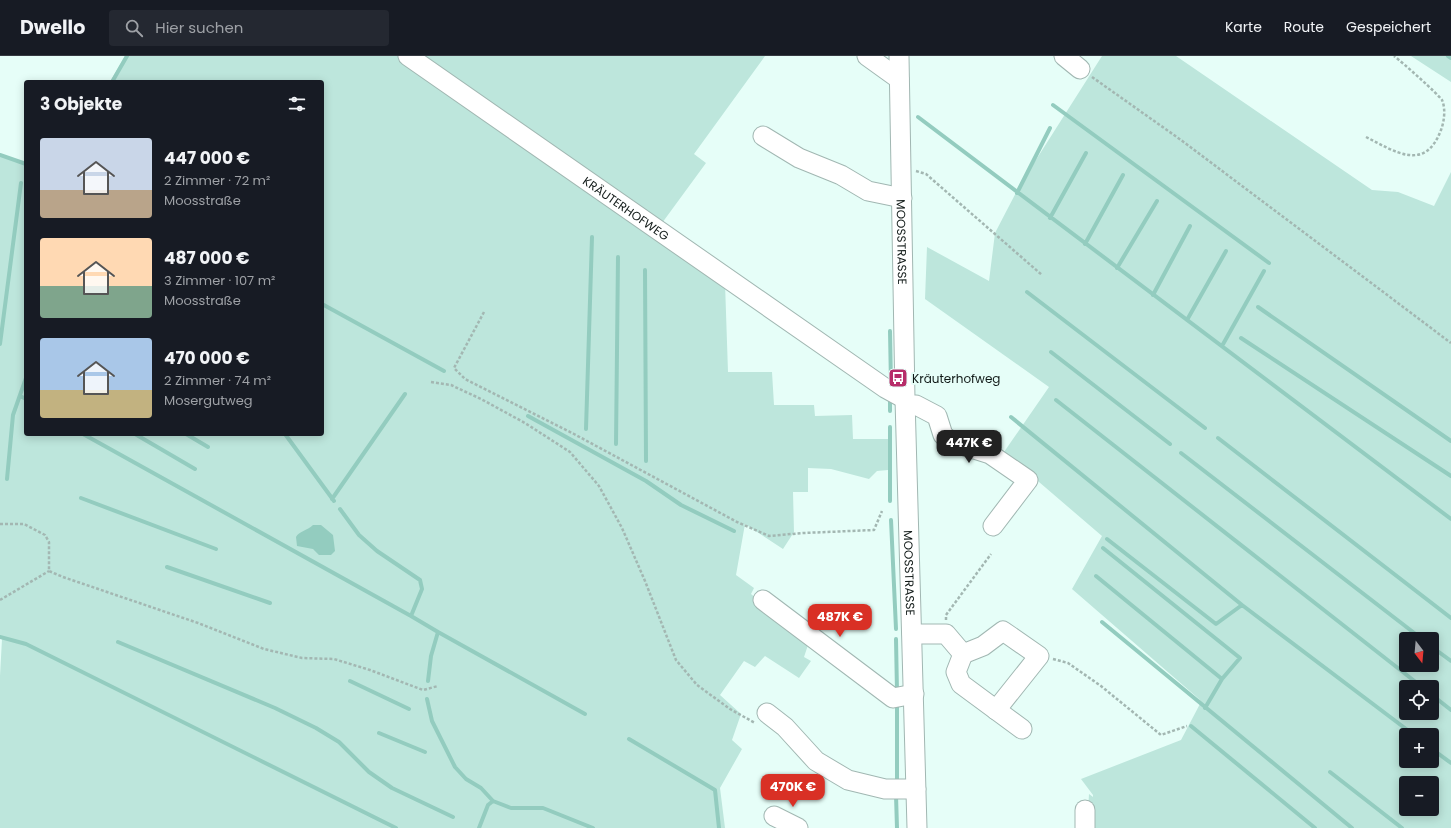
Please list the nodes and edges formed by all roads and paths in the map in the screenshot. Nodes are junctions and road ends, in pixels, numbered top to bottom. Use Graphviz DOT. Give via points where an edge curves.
graph roads {
  1 [pos="408,56"];
  2 [pos="867,56"];
  3 [pos="899,56"];
  4 [pos="1064,56"];
  5 [pos="1394,56"];
  6 [pos="1080,69"];
  7 [pos="900,79"];
  8 [pos="763,136"];
  9 [pos="1366,137"];
  10 [pos="901,171"];
  11 [pos="902,198"];
  12 [pos="1042,275"];
  13 [pos="484,312"];
  14 [pos="1451,343"];
  15 [pos="432,382"];
  16 [pos="905,402"];
  17 [pos="882,511"];
  18 [pos="0,524"];
  19 [pos="993,526"];
  20 [pos="991,554"];
  21 [pos="49,571"];
  22 [pos="0,600"];
  23 [pos="762,600"];
  24 [pos="912,634"];
  25 [pos="946,634"];
  26 [pos="963,654"];
  27 [pos="1039,656"];
  28 [pos="438,686"];
  29 [pos="914,694"];
  30 [pos="996,710"];
  31 [pos="762,719"];
  32 [pos="1187,726"];
  33 [pos="1022,729"];
  34 [pos="916,789"];
  35 [pos="774,816"];
  36 [pos="798,828"];
  37 [pos="917,828"];
  1 -- 16 [label="street, KRÄUTERHOFWEG"];
  2 -- 7 [label="street"];
  3 -- 7 [label="street, MOOSSTRASSE"];
  4 -- 6 [label="street"];
  5 -- 9 [label="path" via="1442,100 1445,120 1430,150 1419,156 1400,154"];
  6 -- 14 [label="path" via="1181,140"];
  7 -- 10 [label="street, MOOSSTRASSE"];
  8 -- 11 [label="street" via="799,158 841,174 868,191"];
  10 -- 11 [label="street, MOOSSTRASSE"];
  10 -- 12 [label="path" via="926,174"];
  11 -- 16 [label="street, MOOSSTRASSE"];
  13 -- 17 [label="path" via="454,368 465,379 574,434 737,522 769,536 850,532 874,530"];
  15 -- 31 [label="path" via="451,385 481,398 570,452 599,486 622,528 676,660 697,685 730,709"];
  16 -- 19 [label="street" via="937,416 943,435 952,442 990,454 1028,480"];
  16 -- 24 [label="street, MOOSSTRASSE"];
  18 -- 21 [label="path" via="24,524 44,535 49,542"];
  20 -- 25 [label="path" via="946,615"];
  21 -- 22 [label="path"];
  21 -- 28 [label="path" via="191,620 264,649 302,658 334,659 423,690"];
  23 -- 29 [label="street" via="893,698"];
  24 -- 25 [label="street"];
  24 -- 29 [label="street, MOOSSTRASSE"];
  25 -- 26 [label="street"];
  26 -- 27 [label="street" via="983,646 1003,631"];
  26 -- 30 [label="street" via="956,672 961,684"];
  27 -- 30 [label="street"];
  27 -- 32 [label="path" via="1068,663 1101,686 1161,735"];
  29 -- 34 [label="street, MOOSSTRASSE"];
  30 -- 33 [label="street"];
  31 -- 34 [label="street" via="785,727 816,761 848,780 885,789"];
  34 -- 37 [label="street, MOOSSTRASSE"];
  35 -- 36 [label="street"];
}
